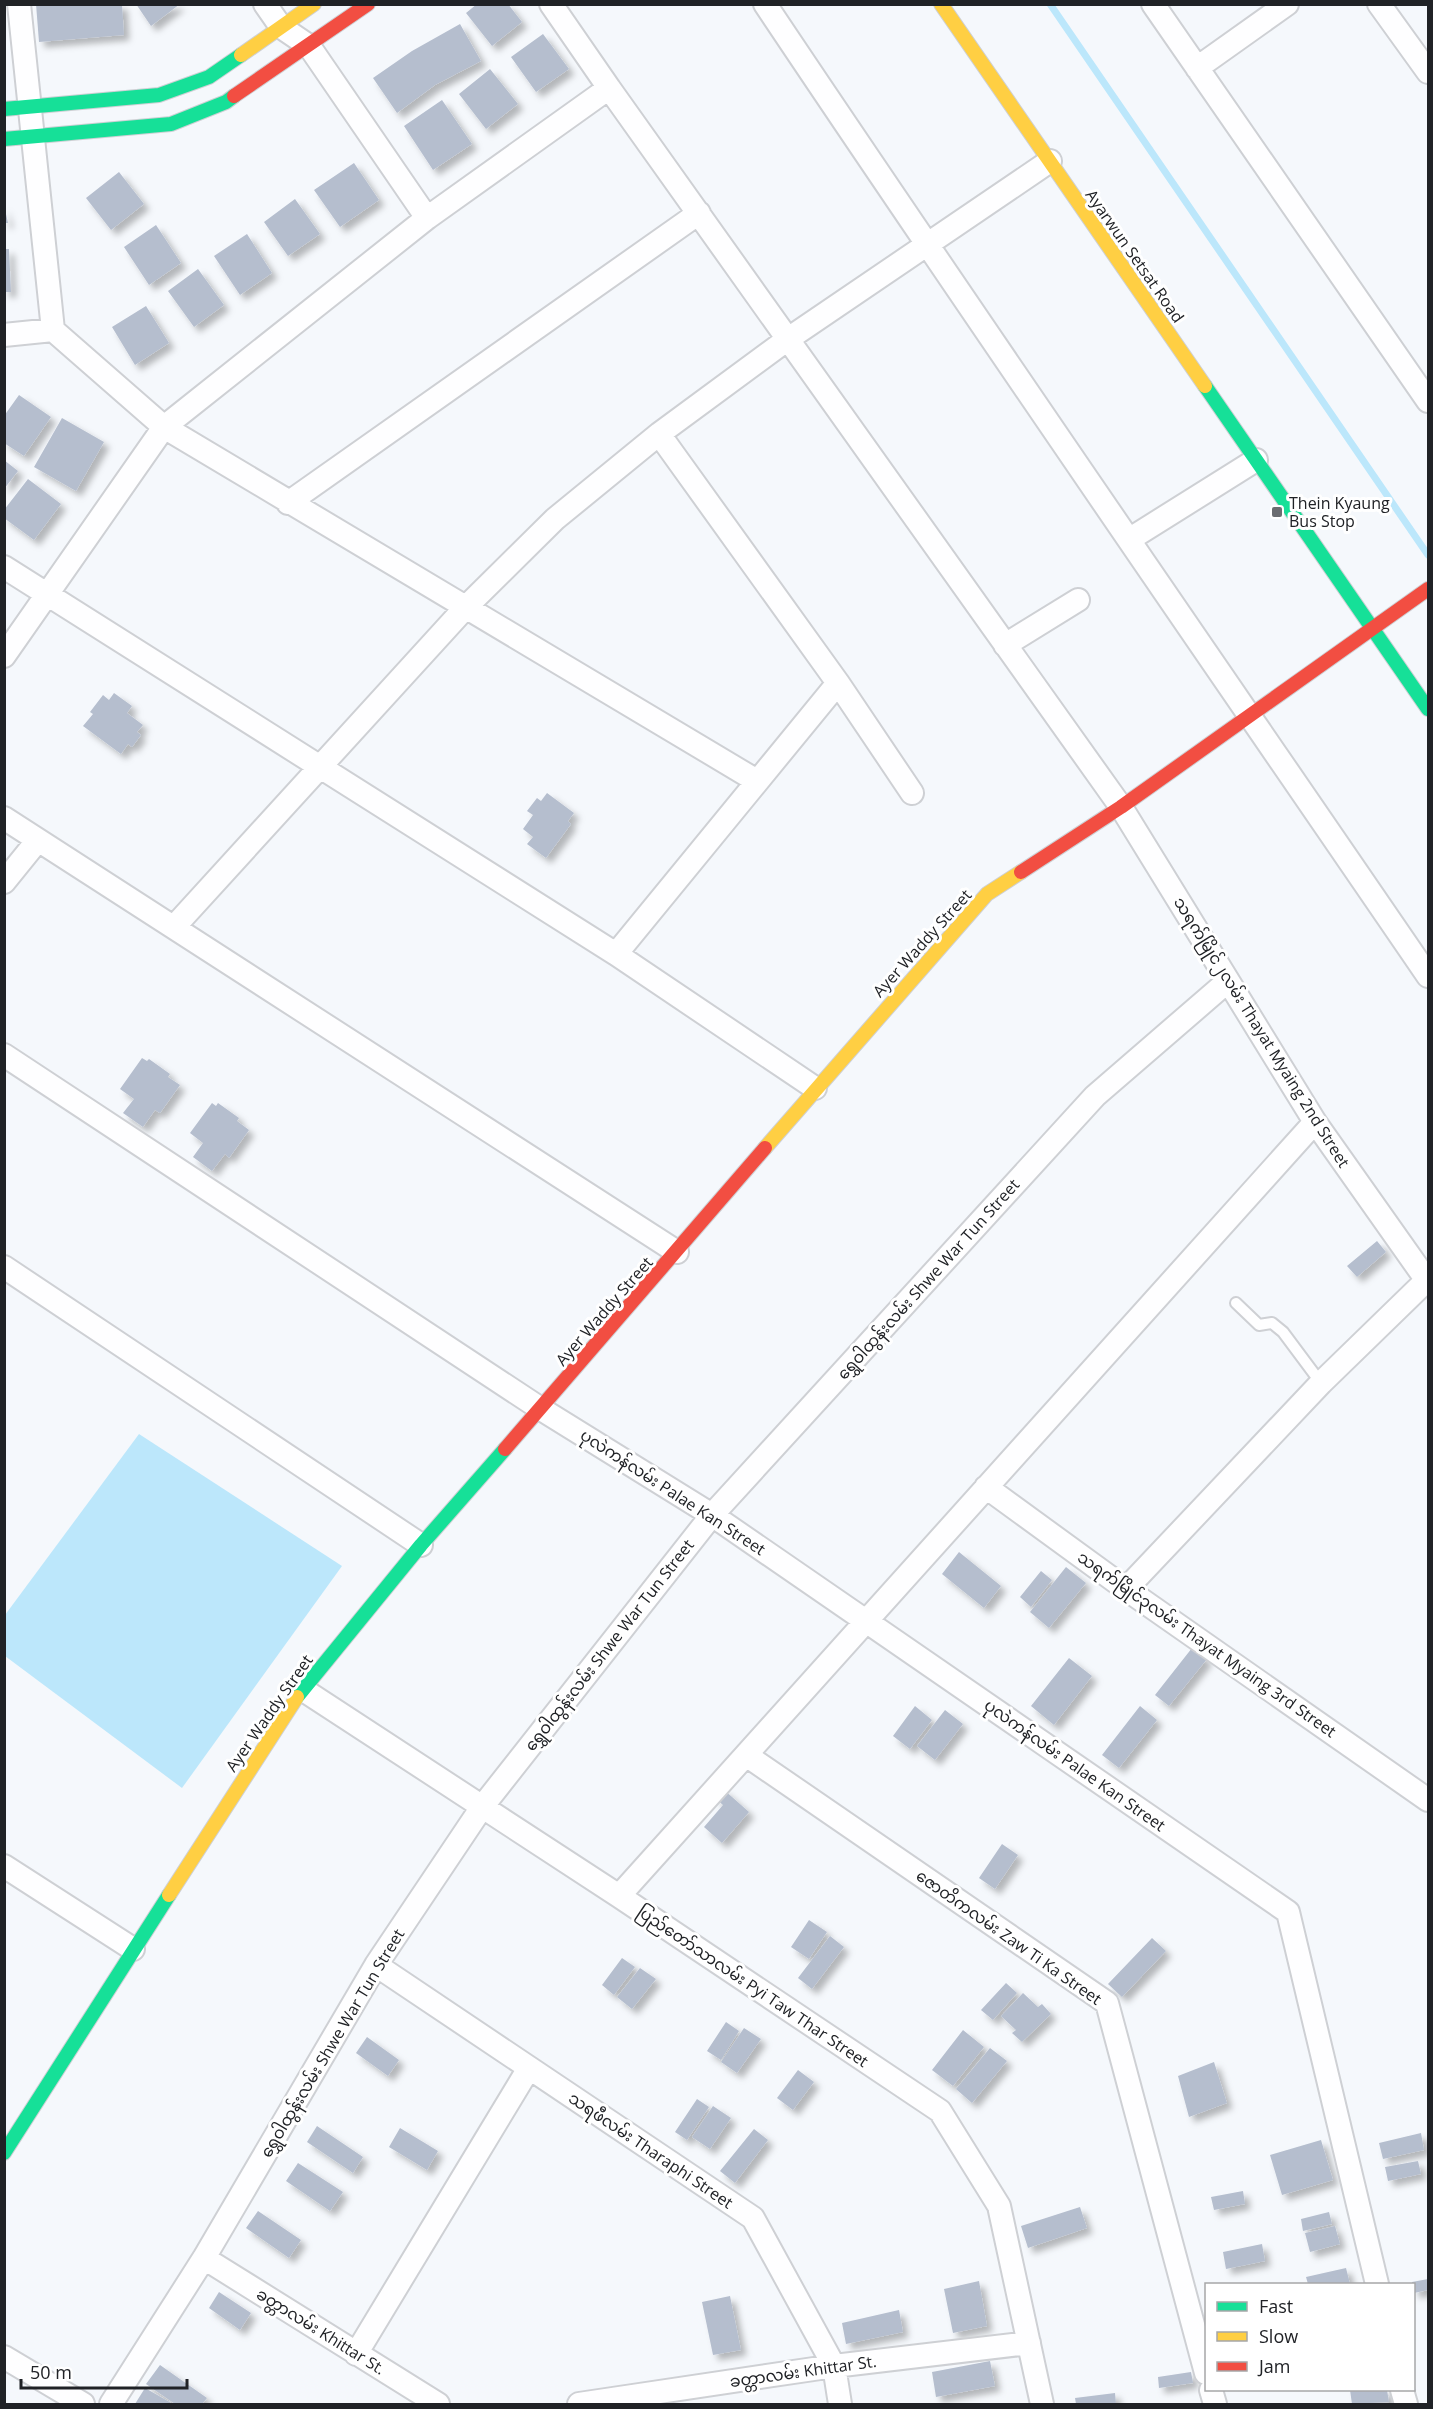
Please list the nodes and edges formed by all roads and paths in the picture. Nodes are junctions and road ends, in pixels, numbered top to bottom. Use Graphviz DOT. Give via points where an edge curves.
graph roads {
  1 [pos="18,4"];
  2 [pos="265,4"];
  3 [pos="314,4"];
  4 [pos="368,4"];
  5 [pos="551,4"];
  6 [pos="765,4"];
  7 [pos="941,4"];
  8 [pos="1153,4"];
  9 [pos="1287,4"];
  10 [pos="1379,4"];
  11 [pos="280,27"];
  12 [pos="309,45"];
  13 [pos="1197,68"];
  14 [pos="1428,72"];
  15 [pos="609,88"];
  16 [pos="29,107"];
  17 [pos="4,109"];
  18 [pos="34,137"];
  19 [pos="4,139"];
  20 [pos="1050,161"];
  21 [pos="699,213"];
  22 [pos="427,218"];
  23 [pos="926,244"];
  24 [pos="53,330"];
  25 [pos="4,335"];
  26 [pos="788,339"];
  27 [pos="1428,401"];
  28 [pos="164,427"];
  29 [pos="659,434"];
  30 [pos="1256,460"];
  31 [pos="288,503"];
  32 [pos="1130,539"];
  33 [pos="4,567"];
  34 [pos="1428,589"];
  35 [pos="46,594"];
  36 [pos="1078,600"];
  37 [pos="465,608"];
  38 [pos="1373,627"];
  39 [pos="1005,645"];
  40 [pos="4,656"];
  41 [pos="838,683"];
  42 [pos="1428,710"];
  43 [pos="1250,715"];
  44 [pos="318,768"];
  45 [pos="757,781"];
  46 [pos="912,793"];
  47 [pos="1121,807"];
  48 [pos="4,818"];
  49 [pos="38,840"];
  50 [pos="4,882"];
  51 [pos="174,927"];
  52 [pos="616,954"];
  53 [pos="1428,976"];
  54 [pos="1228,981"];
  55 [pos="4,1055"];
  56 [pos="815,1088"];
  57 [pos="1315,1122"];
  58 [pos="677,1252"];
  59 [pos="4,1267"];
  60 [pos="1428,1280"];
  61 [pos="1236,1304"];
  62 [pos="1321,1383"];
  63 [pos="541,1408"];
  64 [pos="986,1487"];
  65 [pos="712,1515"];
  66 [pos="421,1545"];
  67 [pos="1126,1589"];
  68 [pos="866,1621"];
  69 [pos="302,1689"];
  70 [pos="746,1755"];
  71 [pos="1428,1800"];
  72 [pos="482,1807"];
  73 [pos="4,1866"];
  74 [pos="619,1896"];
  75 [pos="134,1949"];
  76 [pos="376,1965"];
  77 [pos="529,2068"];
  78 [pos="4,2153"];
  79 [pos="204,2258"];
  80 [pos="1377,2283"];
  81 [pos="1029,2343"];
  82 [pos="356,2354"];
  83 [pos="4,2357"];
  84 [pos="834,2366"];
  85 [pos="1205,2369"];
  86 [pos="660,2398"];
  87 [pos="83,2404"];
  88 [pos="111,2404"];
  89 [pos="438,2404"];
  90 [pos="579,2404"];
  91 [pos="840,2404"];
  92 [pos="1042,2404"];
  1 -- 16 [label="street"];
  2 -- 11 [label="street"];
  3 -- 11 [label="street"];
  4 -- 12 [label="street"];
  5 -- 15 [label="street, သရက်မြိုင်၂လမ်း Thayat Myaing 2nd Street"];
  6 -- 23 [label="street"];
  7 -- 20 [label="street, Ayarwun Setsat Road"];
  8 -- 13 [label="street"];
  9 -- 13 [label="street"];
  10 -- 14 [label="street"];
  11 -- 12 [label="street"];
  11 -- 16 [label="street" via="209,77 159,95"];
  12 -- 18 [label="street" via="226,102 171,124"];
  12 -- 22 [label="street"];
  13 -- 27 [label="street"];
  15 -- 21 [label="street, သရက်မြိုင်၂လမ်း Thayat Myaing 2nd Street"];
  15 -- 22 [label="street"];
  16 -- 17 [label="street"];
  16 -- 18 [label="street"];
  18 -- 19 [label="street"];
  18 -- 24 [label="street"];
  20 -- 23 [label="street"];
  20 -- 30 [label="street, Ayarwun Setsat Road"];
  21 -- 26 [label="street, သရက်မြိုင်၂လမ်း Thayat Myaing 2nd Street"];
  21 -- 31 [label="street"];
  22 -- 28 [label="street"];
  23 -- 26 [label="street"];
  23 -- 32 [label="street"];
  24 -- 25 [label="street"];
  24 -- 28 [label="street"];
  26 -- 29 [label="street"];
  26 -- 39 [label="street, သရက်မြိုင်၂လမ်း Thayat Myaing 2nd Street"];
  28 -- 31 [label="street"];
  28 -- 35 [label="street"];
  29 -- 37 [label="street" via="555,519"];
  29 -- 41 [label="street"];
  30 -- 32 [label="street"];
  30 -- 38 [label="street, Ayarwun Setsat Road"];
  31 -- 37 [label="street"];
  32 -- 43 [label="street"];
  33 -- 35 [label="street"];
  34 -- 38 [label="street, Ayer Waddy Street"];
  35 -- 40 [label="street"];
  35 -- 44 [label="street"];
  36 -- 39 [label="street"];
  37 -- 44 [label="street"];
  37 -- 45 [label="street"];
  38 -- 42 [label="street, Ayarwun Setsat Road"];
  38 -- 43 [label="street, Ayer Waddy Street"];
  39 -- 47 [label="street, သရက်မြိုင်၂လမ်း Thayat Myaing 2nd Street"];
  41 -- 45 [label="street"];
  41 -- 46 [label="street"];
  43 -- 47 [label="street, Ayer Waddy Street"];
  43 -- 53 [label="street"];
  44 -- 51 [label="street"];
  44 -- 52 [label="street"];
  45 -- 52 [label="street"];
  47 -- 54 [label="street, သရက်မြိုင်၂လမ်း Thayat Myaing 2nd Street"];
  47 -- 56 [label="street, Ayer Waddy Street" via="987,894"];
  48 -- 49 [label="street"];
  49 -- 50 [label="street"];
  49 -- 51 [label="street"];
  51 -- 58 [label="street"];
  52 -- 56 [label="street"];
  54 -- 57 [label="street, သရက်မြိုင်၂လမ်း Thayat Myaing 2nd Street"];
  54 -- 65 [label="street, ရွှေဝါထွန်းလမ်း Shwe War Tun Street" via="1095,1096"];
  55 -- 63 [label="street, ပုလဲကန်လမ်း Palae Kan Street"];
  56 -- 58 [label="street, Ayer Waddy Street"];
  57 -- 60 [label="street, သရက်မြိုင်၂လမ်း Thayat Myaing 2nd Street"];
  57 -- 64 [label="street"];
  58 -- 63 [label="street, Ayer Waddy Street"];
  59 -- 66 [label="street"];
  60 -- 62 [label="street"];
  61 -- 62 [label="lane" via="1259,1325 1272,1323 1283,1332"];
  62 -- 67 [label="street"];
  63 -- 65 [label="street, ပုလဲကန်လမ်း Palae Kan Street"];
  63 -- 66 [label="street, Ayer Waddy Street"];
  64 -- 67 [label="street, သရက်မြိုင်၃လမ်း Thayat Myaing 3rd Street"];
  64 -- 68 [label="street"];
  65 -- 68 [label="street, ပုလဲကန်လမ်း Palae Kan Street"];
  65 -- 72 [label="street, ရွှေဝါထွန်းလမ်း Shwe War Tun Street"];
  66 -- 69 [label="street, Ayer Waddy Street"];
  67 -- 71 [label="street, သရက်မြိုင်၃လမ်း Thayat Myaing 3rd Street"];
  68 -- 70 [label="street"];
  68 -- 80 [label="street, ပုလဲကန်လမ်း Palae Kan Street" via="1288,1911"];
  69 -- 72 [label="street, ပြည်တော်သာလမ်း Pyi Taw Thar Street"];
  69 -- 75 [label="street, Ayer Waddy Street"];
  70 -- 74 [label="street"];
  70 -- 85 [label="street, ဇောတိကလမ်း Zaw Ti Ka Street" via="1107,2003"];
  72 -- 74 [label="street, ပြည်တော်သာလမ်း Pyi Taw Thar Street"];
  72 -- 76 [label="street, ရွှေဝါထွန်းလမ်း Shwe War Tun Street"];
  73 -- 75 [label="street"];
  74 -- 81 [label="street, ပြည်တော်သာလမ်း Pyi Taw Thar Street" via="940,2111 999,2206"];
  75 -- 78 [label="street, Ayer Waddy Street"];
  76 -- 77 [label="street, သရဖီလမ်း Tharaphi Street"];
  76 -- 79 [label="street, ရွှေဝါထွန်းလမ်း Shwe War Tun Street"];
  77 -- 82 [label="street"];
  77 -- 84 [label="street, သရဖီလမ်း Tharaphi Street" via="753,2218"];
  79 -- 82 [label="street, ခတ္တာလမ်း Khittar St."];
  79 -- 88 [label="street, ရွှေဝါထွန်းလမ်း Shwe War Tun Street"];
  81 -- 84 [label="street, ခတ္တာလမ်း Khittar St."];
  81 -- 92 [label="street, ပြည်တော်သာလမ်း Pyi Taw Thar Street"];
  82 -- 89 [label="street, ခတ္တာလမ်း Khittar St."];
  83 -- 87 [label="street"];
  84 -- 86 [label="street, ခတ္တာလမ်း Khittar St."];
  84 -- 91 [label="street, သရဖီလမ်း Tharaphi Street"];
  86 -- 90 [label="street, ခတ္တာလမ်း Khittar St."];
}
